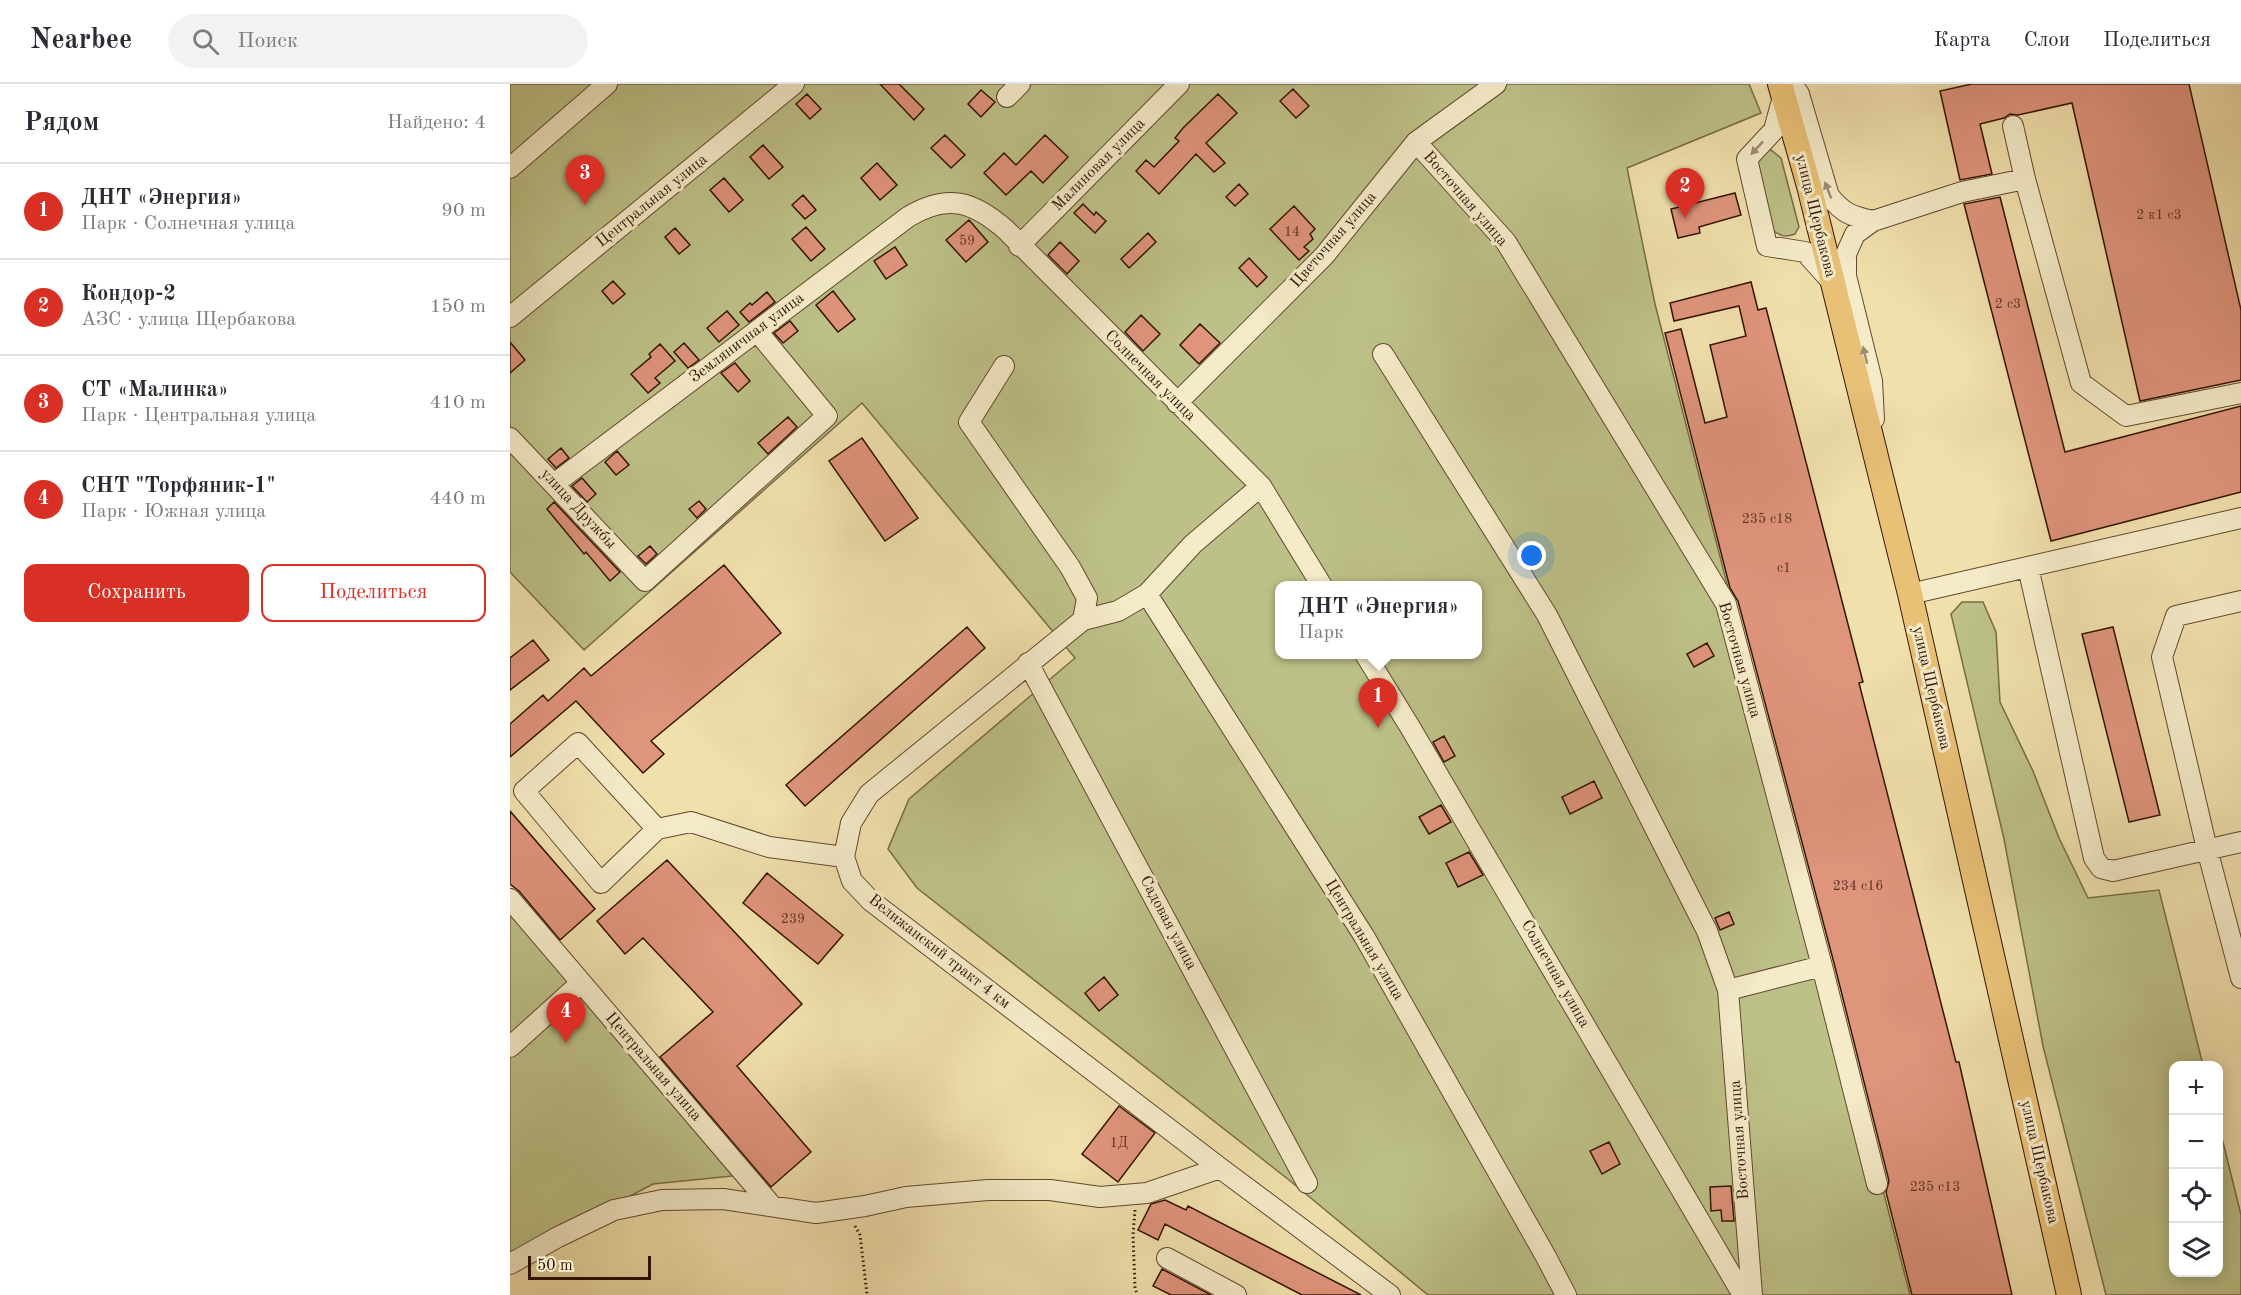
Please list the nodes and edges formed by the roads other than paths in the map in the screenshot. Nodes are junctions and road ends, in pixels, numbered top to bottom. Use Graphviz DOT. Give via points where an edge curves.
graph roads {
  1 [pos="607,84"];
  2 [pos="794,84"];
  3 [pos="1179,84"];
  4 [pos="1496,84"];
  5 [pos="1785,88"];
  6 [pos="2013,126"];
  7 [pos="1416,142"];
  8 [pos="510,168"];
  9 [pos="2025,179"];
  10 [pos="945,202"];
  11 [pos="1873,221"];
  12 [pos="1019,246"];
  13 [pos="1832,282"];
  14 [pos="510,317"];
  15 [pos="757,331"];
  16 [pos="1383,354"];
  17 [pos="1004,366"];
  18 [pos="2241,393"];
  19 [pos="1177,403"];
  20 [pos="510,438"];
  21 [pos="1875,454"];
  22 [pos="554,484"];
  23 [pos="1261,486"];
  24 [pos="2241,518"];
  25 [pos="2028,567"];
  26 [pos="1320,581"];
  27 [pos="1147,594"];
  28 [pos="1910,594"];
  29 [pos="2241,601"];
  30 [pos="1083,620"];
  31 [pos="1368,659"];
  32 [pos="1028,663"];
  33 [pos="657,829"];
  34 [pos="2241,842"];
  35 [pos="2207,849"];
  36 [pos="844,857"];
  37 [pos="510,899"];
  38 [pos="1822,966"];
  39 [pos="2241,978"];
  40 [pos="581,983"];
  41 [pos="1728,990"];
  42 [pos="510,1047"];
  43 [pos="1220,1168"];
  44 [pos="1307,1183"];
  45 [pos="1877,1184"];
  46 [pos="772,1206"];
  47 [pos="1167,1258"];
  48 [pos="510,1264"];
  49 [pos="1236,1295"];
  50 [pos="1390,1295"];
  51 [pos="1566,1295"];
  52 [pos="1743,1295"];
  53 [pos="1752,1295"];
  54 [pos="2069,1295"];
  1 -- 8 [label="street"];
  2 -- 14 [label="street, Центральная улица"];
  3 -- 12 [label="street, Малиновая улица"];
  4 -- 7 [label="street, Цветочная улица"];
  11 -- 5 [label="street, one-way" via="1850,215 1829,196 1799,94"];
  5 -- 13 [label="main road, улица Щербакова"];
  5 -- 13 [label="street, one-way" via="1774,130 1747,159 1767,246 1805,252"];
  6 -- 9 [label="street"];
  7 -- 19 [label="street, Цветочная улица" via="1324,256"];
  7 -- 38 [label="street, Восточная улица" via="1506,242 1726,603"];
  9 -- 11 [label="street" via="1962,192"];
  9 -- 18 [label="street" via="2081,383 2126,416"];
  10 -- 12 [label="street, Солнечная улица" via="974,207"];
  10 -- 15 [label="street, Земляничная улица" via="908,217"];
  21 -- 11 [label="street, one-way" via="1872,381 1846,276 1846,254 1855,234"];
  12 -- 19 [label="street, Солнечная улица"];
  13 -- 21 [label="main road, улица Щербакова"];
  15 -- 22 [label="street, Земляничная улица"];
  15 -- 22 [label="street, улица Дружбы" via="827,416 645,581"];
  16 -- 41 [label="street, Восточная улица" via="1547,615 1707,931"];
  17 -- 30 [label="street" via="969,422 1070,567 1087,598"];
  19 -- 23 [label="street, Солнечная улица"];
  20 -- 22 [label="street, улица Дружбы"];
  21 -- 28 [label="main road, улица Щербакова"];
  23 -- 26 [label="street, Солнечная улица"];
  23 -- 27 [label="street" via="1193,544"];
  24 -- 25 [label="street"];
  25 -- 28 [label="street"];
  25 -- 35 [label="street" via="2094,858 2101,868 2113,871"];
  27 -- 30 [label="street" via="1118,611"];
  27 -- 51 [label="street, Центральная улица" via="1364,936"];
  28 -- 54 [label="main road, улица Щербакова"];
  29 -- 35 [label="street" via="2176,616 2162,657"];
  30 -- 32 [label="street"];
  31 -- 52 [label="street, Солнечная улица"];
  32 -- 36 [label="street" via="869,794 851,823"];
  32 -- 44 [label="street, Садовая улица"];
  33 -- 33 [label="street" via="578,742 524,791 602,883"];
  33 -- 36 [label="street" via="690,822 769,847"];
  34 -- 35 [label="street"];
  35 -- 39 [label="street"];
  36 -- 43 [label="street, Велижанский тракт 4 км" via="852,881 871,901"];
  37 -- 40 [label="street, Центральная улица"];
  38 -- 41 [label="street"];
  38 -- 45 [label="street, Восточная улица"];
  40 -- 42 [label="street"];
  40 -- 46 [label="street, Центральная улица"];
  41 -- 53 [label="street, Восточная улица"];
  43 -- 46 [label="street" via="1137,1194 1100,1197 1050,1191 988,1191 906,1197 816,1213"];
  43 -- 50 [label="street, Велижанский тракт 4 км"];
  46 -- 48 [label="street" via="723,1199 662,1200 614,1210"];
  47 -- 49 [label="street"];
}
